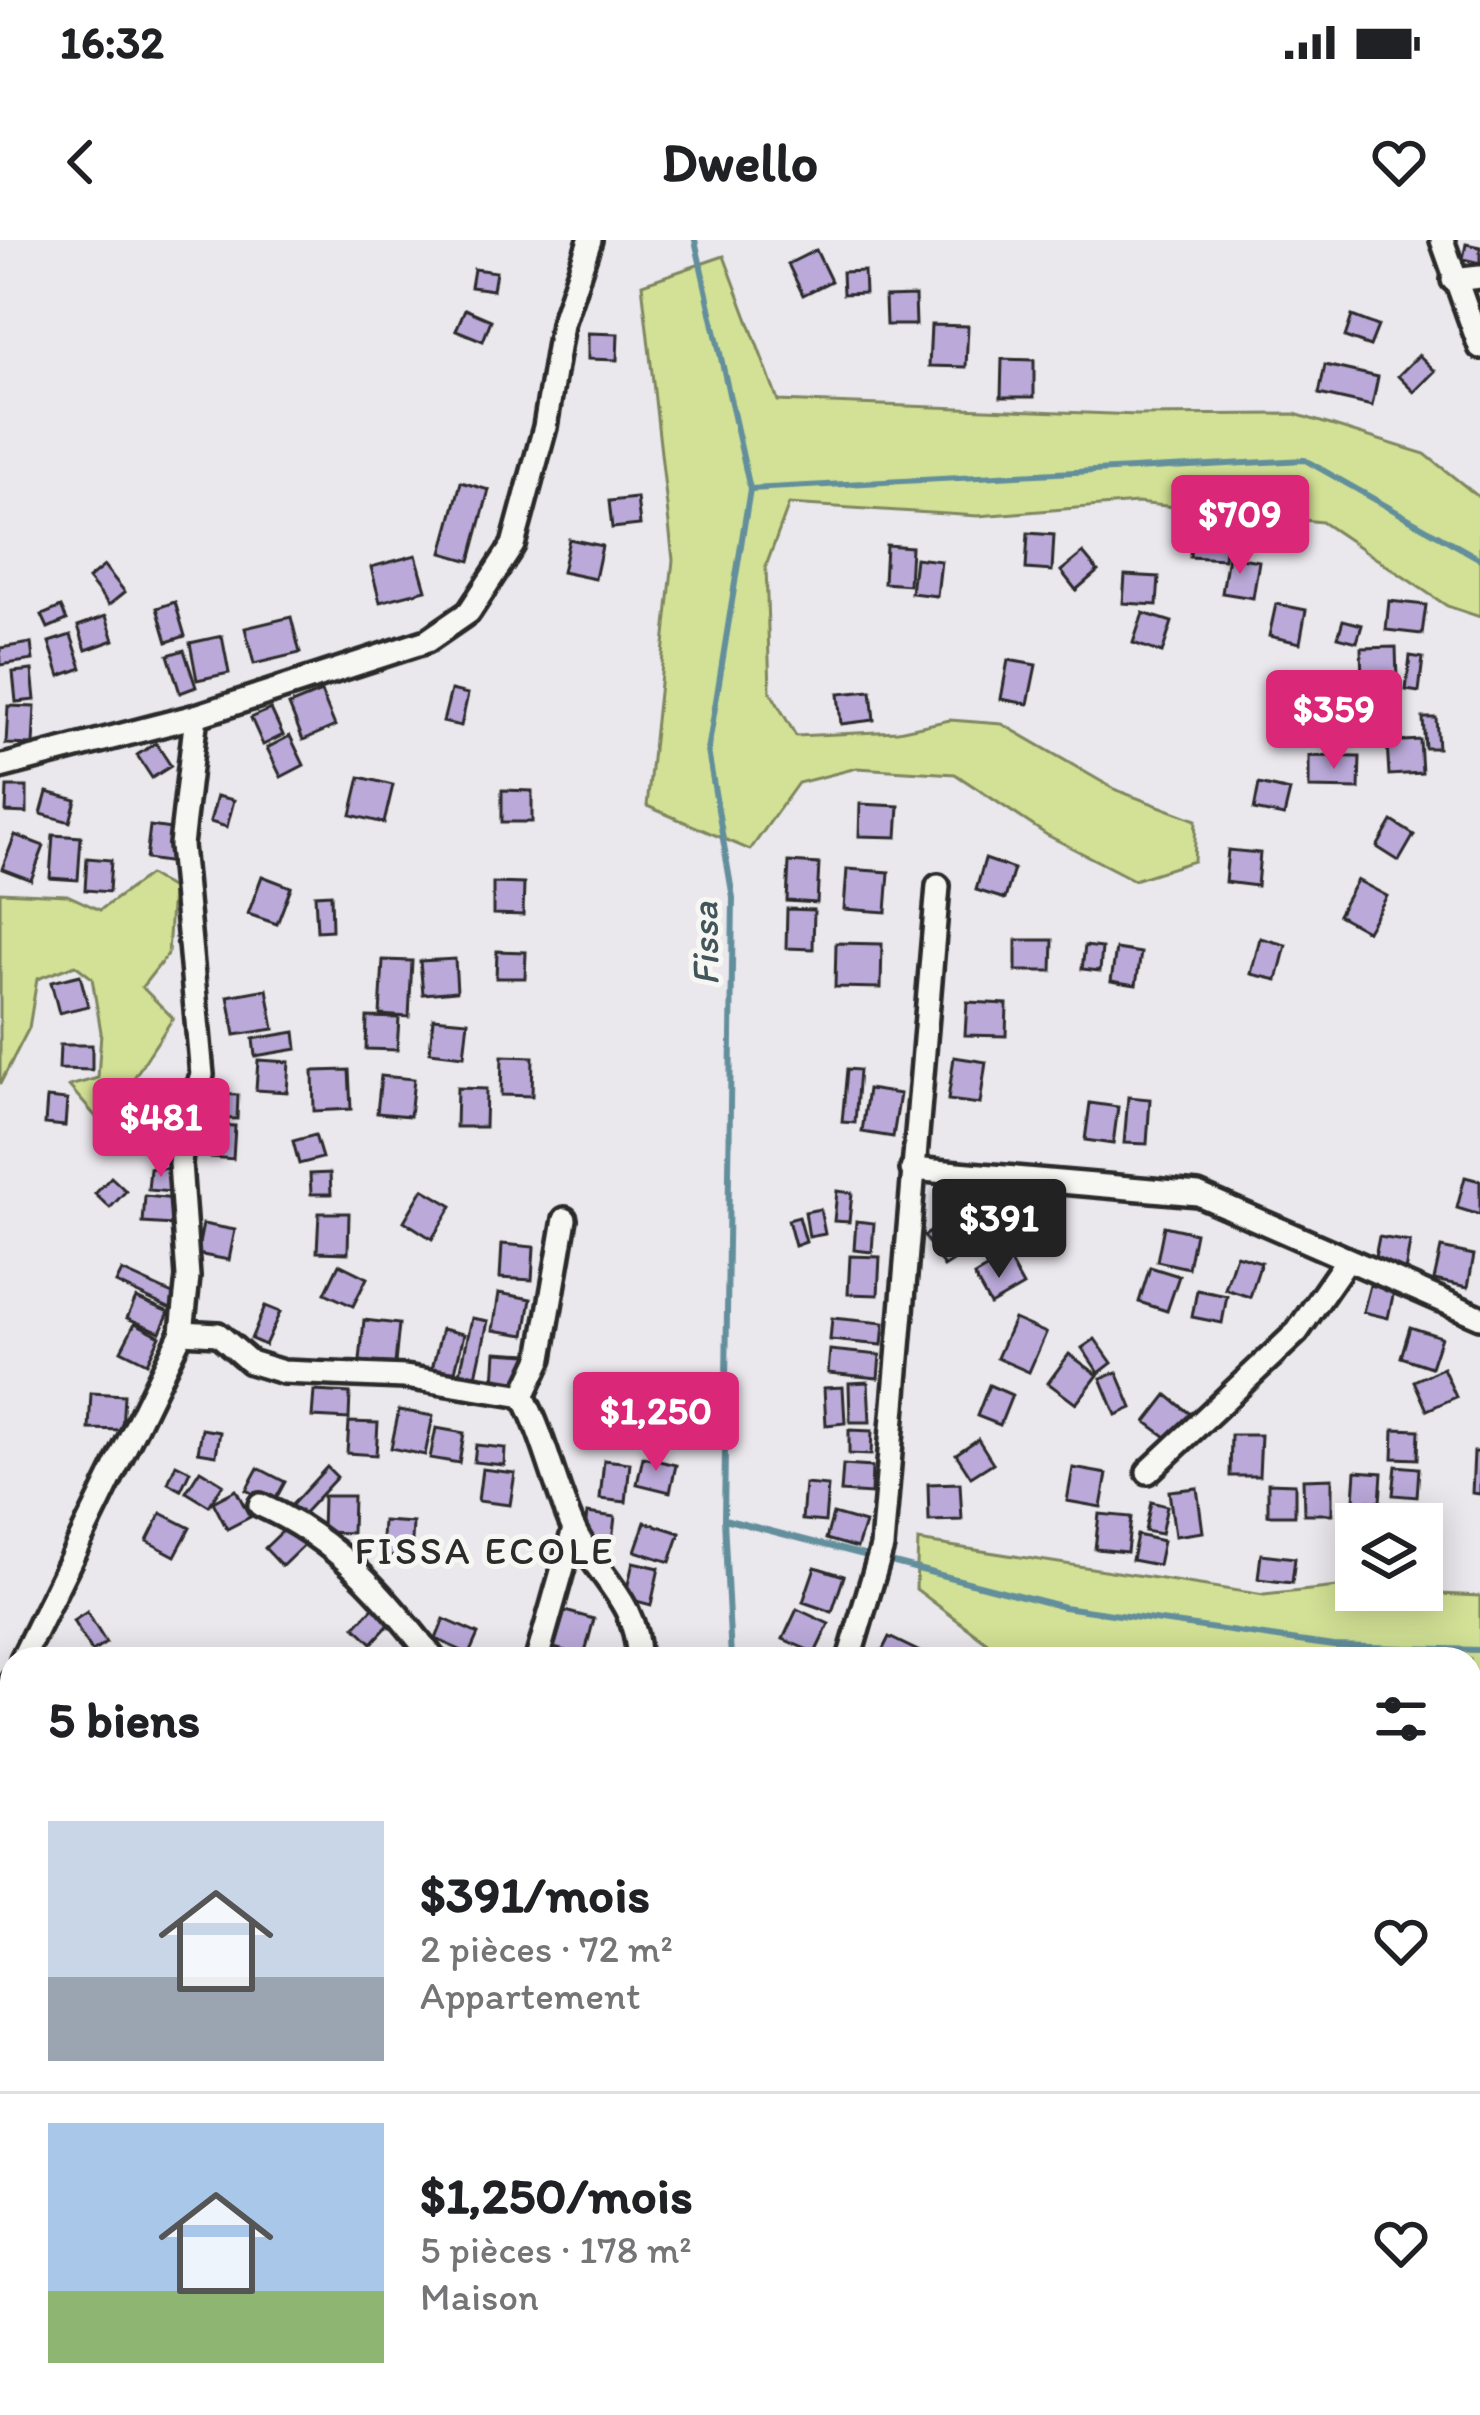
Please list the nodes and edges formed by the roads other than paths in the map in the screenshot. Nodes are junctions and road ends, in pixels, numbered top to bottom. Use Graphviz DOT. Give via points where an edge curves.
graph roads {
  1 [pos="590,240"];
  2 [pos="1442,240"];
  3 [pos="1480,277"];
  4 [pos="1453,280"];
  5 [pos="1480,347"];
  6 [pos="196,716"];
  7 [pos="0,766"];
  8 [pos="938,886"];
  9 [pos="912,1169"];
  10 [pos="565,1219"];
  11 [pos="1347,1260"];
  12 [pos="1480,1318"];
  13 [pos="182,1332"];
  14 [pos="523,1396"];
  15 [pos="1148,1472"];
  16 [pos="260,1505"];
  17 [pos="574,1529"];
  18 [pos="28,1647"];
  19 [pos="424,1647"];
  20 [pos="540,1647"];
  21 [pos="637,1647"];
  22 [pos="853,1647"];
  1 -- 6 [label="street" via="562,324 513,545 470,612 427,640"];
  2 -- 4 [label="street"];
  3 -- 4 [label="street"];
  4 -- 5 [label="street"];
  6 -- 7 [label="street"];
  6 -- 13 [label="street" via="181,845 202,1076 180,1162 188,1276"];
  8 -- 9 [label="street"];
  9 -- 11 [label="street" via="1198,1194"];
  9 -- 22 [label="street" via="882,1547"];
  10 -- 14 [label="street" via="541,1358"];
  11 -- 12 [label="street"];
  11 -- 15 [label="street" via="1297,1332"];
  13 -- 14 [label="street" via="218,1334 250,1362 283,1372 405,1376"];
  13 -- 18 [label="street"];
  14 -- 17 [label="street"];
  16 -- 19 [label="street" via="347,1557"];
  17 -- 20 [label="street"];
  17 -- 21 [label="street" via="634,1618"];
}
